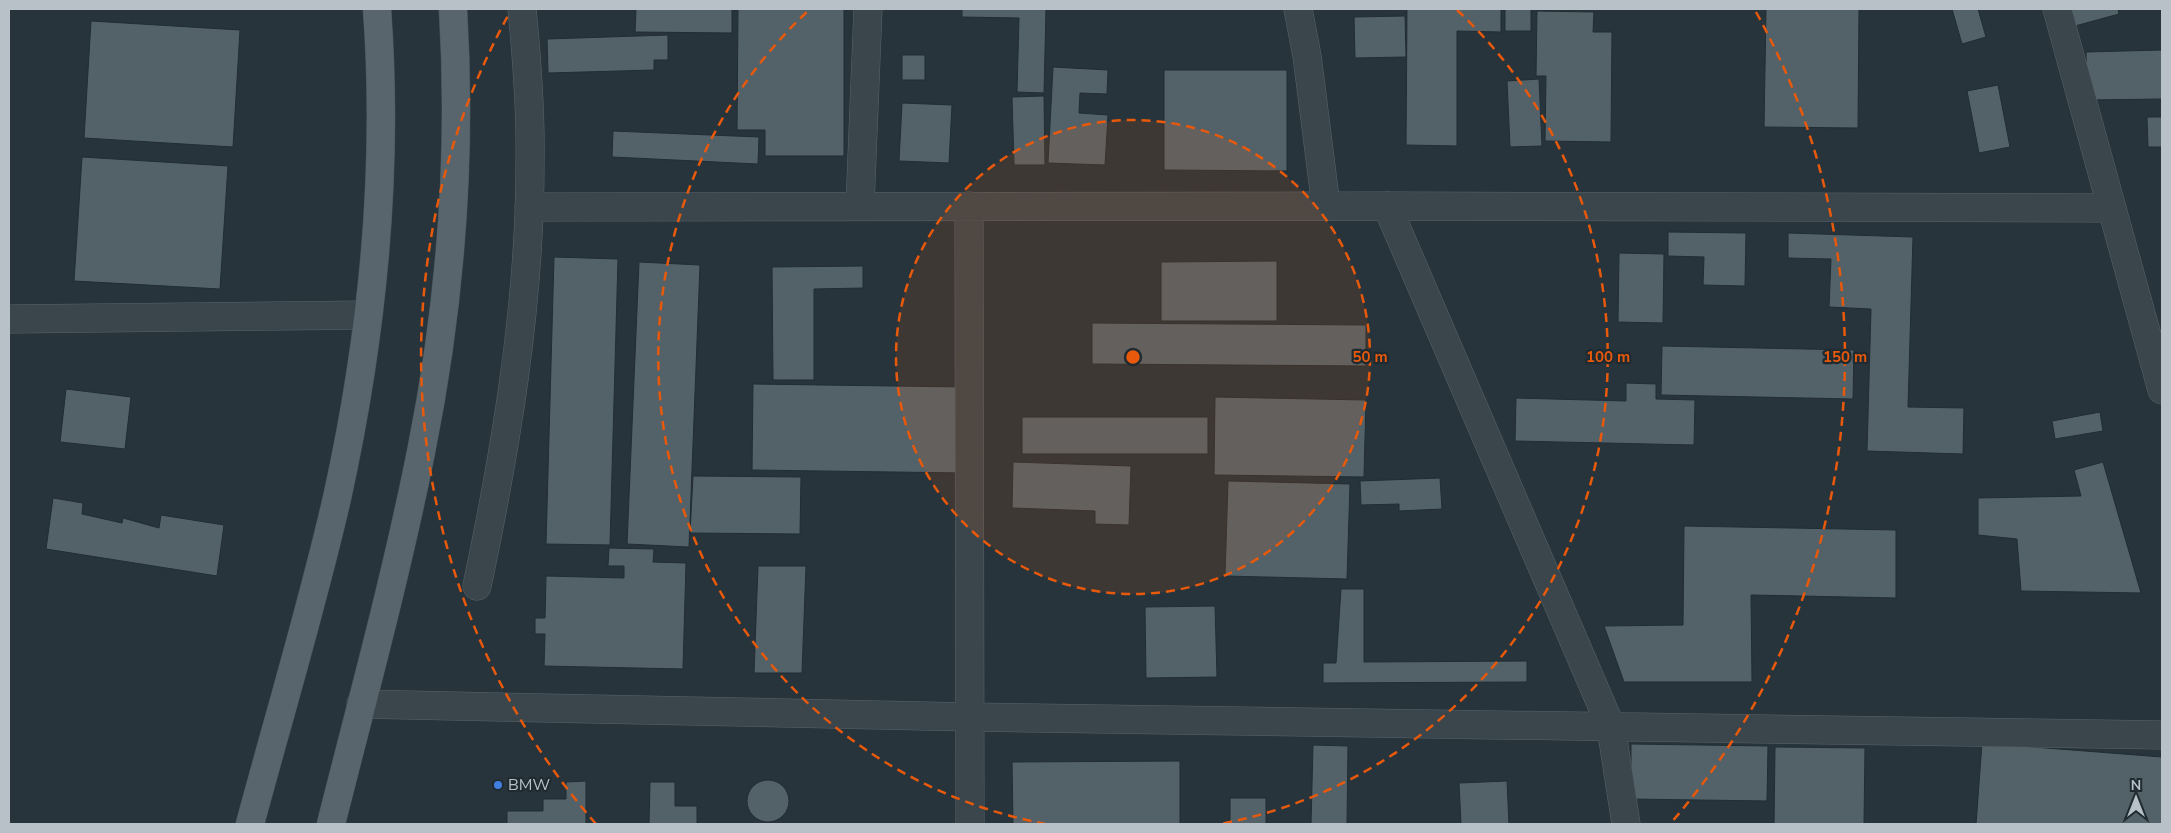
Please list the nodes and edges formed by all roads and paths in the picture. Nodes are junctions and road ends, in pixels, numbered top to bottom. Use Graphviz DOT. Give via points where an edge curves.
graph roads {
  1 [pos="377,9"];
  2 [pos="454,9"];
  3 [pos="522,9"];
  4 [pos="868,9"];
  5 [pos="1298,9"];
  6 [pos="2057,9"];
  7 [pos="860,206"];
  8 [pos="969,206"];
  9 [pos="1326,206"];
  10 [pos="1387,206"];
  11 [pos="529,207"];
  12 [pos="2112,208"];
  13 [pos="368,315"];
  14 [pos="9,319"];
  15 [pos="2162,390"];
  16 [pos="477,586"];
  17 [pos="361,704"];
  18 [pos="970,717"];
  19 [pos="1612,727"];
  20 [pos="2162,735"];
  21 [pos="250,824"];
  22 [pos="331,824"];
  23 [pos="970,824"];
  24 [pos="1626,824"];
  1 -- 13 [label="main road" via="380,128 377,217"];
  2 -- 17 [label="main road" via="455,137 449,243 438,347 419,460"];
  3 -- 11 [label="street" via="528,87"];
  4 -- 7 [label="street"];
  5 -- 9 [label="street"];
  6 -- 12 [label="street"];
  7 -- 8 [label="street"];
  7 -- 11 [label="street"];
  8 -- 9 [label="street"];
  8 -- 18 [label="street"];
  9 -- 10 [label="street"];
  10 -- 12 [label="street"];
  10 -- 19 [label="street"];
  11 -- 16 [label="street" via="514,374 492,516"];
  12 -- 15 [label="street"];
  13 -- 14 [label="street"];
  13 -- 21 [label="main road" via="337,497"];
  17 -- 18 [label="street"];
  17 -- 22 [label="main road"];
  18 -- 19 [label="street"];
  18 -- 23 [label="street"];
  19 -- 20 [label="street"];
  19 -- 24 [label="street"];
}
